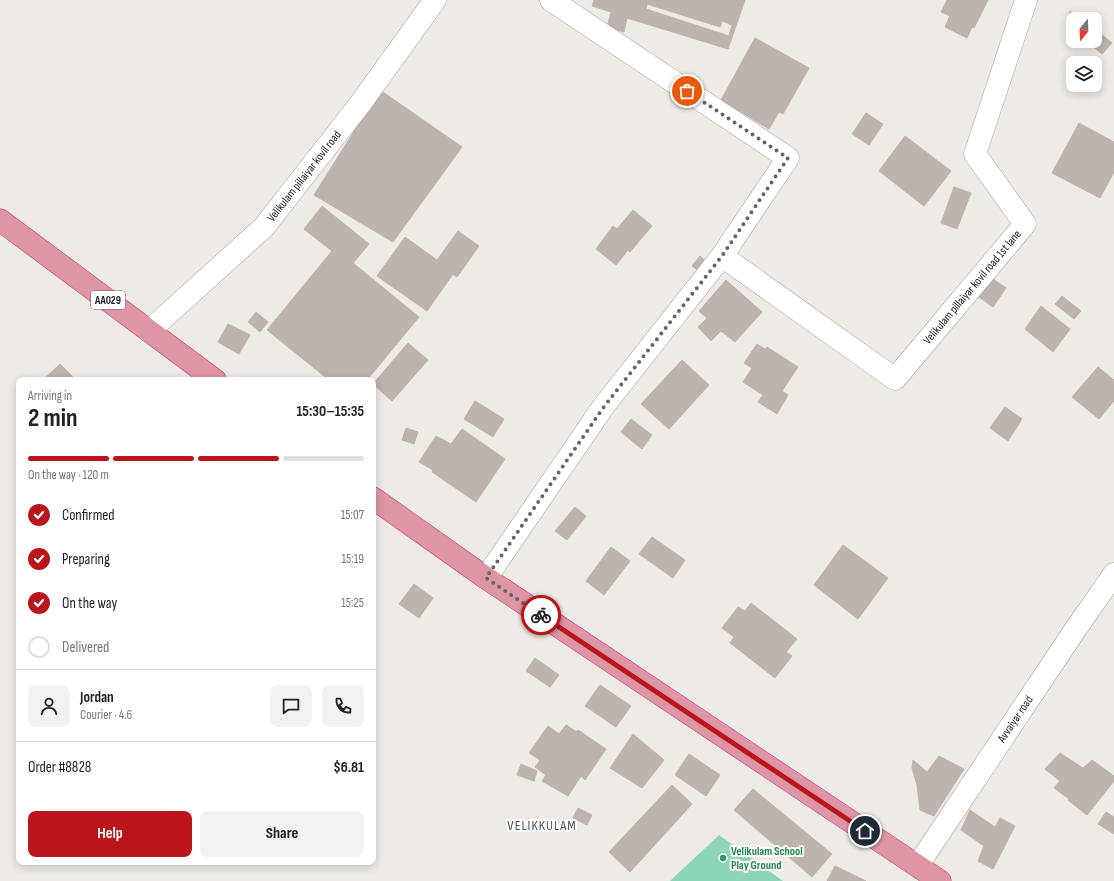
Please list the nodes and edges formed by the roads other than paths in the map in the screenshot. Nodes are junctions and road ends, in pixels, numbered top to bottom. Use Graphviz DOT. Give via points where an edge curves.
graph roads {
  1 [pos="436,0"];
  2 [pos="551,0"];
  3 [pos="1026,0"];
  4 [pos="0,220"];
  5 [pos="722,256"];
  6 [pos="149,331"];
  7 [pos="211,377"];
  8 [pos="376,500"];
  9 [pos="1114,574"];
  10 [pos="486,578"];
  11 [pos="918,865"];
  12 [pos="940,881"];
  1 -- 6 [label="street, Velikulam pillaiyar kovil road" via="360,104 264,227"];
  2 -- 5 [label="street" via="788,158"];
  3 -- 5 [label="street, Velikulam pillaiyar kovil road 1st lane" via="975,154 1025,224 895,378"];
  4 -- 6 [label="highway, AA029"];
  5 -- 10 [label="street" via="603,408"];
  6 -- 7 [label="highway, AA029"];
  8 -- 10 [label="highway"];
  9 -- 11 [label="street, Avvaiyar road"];
  10 -- 11 [label="highway"];
  11 -- 12 [label="highway"];
}
